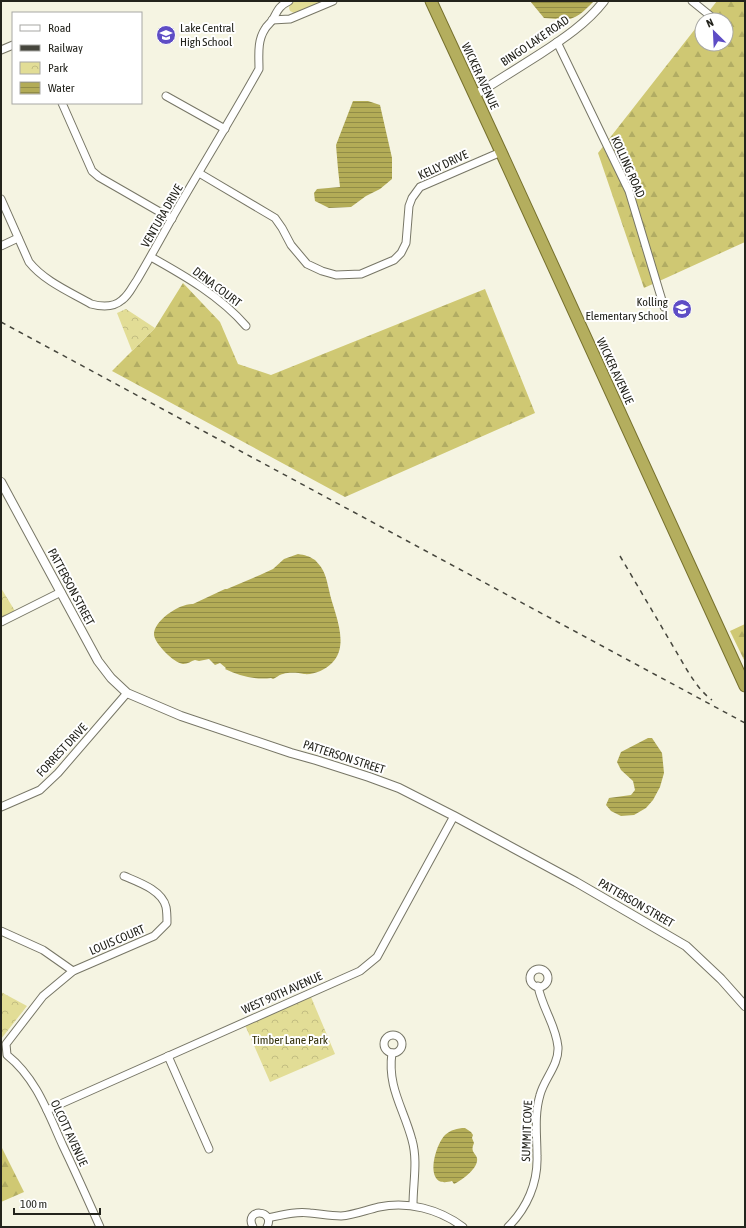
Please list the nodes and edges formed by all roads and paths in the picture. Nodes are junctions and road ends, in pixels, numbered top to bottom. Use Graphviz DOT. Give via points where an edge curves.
graph roads {
  1 [pos="289,1"];
  2 [pos="333,1"];
  3 [pos="431,1"];
  4 [pos="604,1"];
  5 [pos="692,1"];
  6 [pos="706,12"];
  7 [pos="272,20"];
  8 [pos="557,42"];
  9 [pos="12,45"];
  10 [pos="1,50"];
  11 [pos="475,95"];
  12 [pos="166,96"];
  13 [pos="62,104"];
  14 [pos="225,129"];
  15 [pos="501,152"];
  16 [pos="199,174"];
  17 [pos="1,199"];
  18 [pos="172,219"];
  19 [pos="18,238"];
  20 [pos="1,246"];
  21 [pos="151,257"];
  22 [pos="664,307"];
  23 [pos="246,326"];
  24 [pos="1,482"];
  25 [pos="61,592"];
  26 [pos="1,622"];
  27 [pos="745,686"];
  28 [pos="127,693"];
  29 [pos="1,807"];
  30 [pos="454,816"];
  31 [pos="124,876"];
  32 [pos="1,931"];
  33 [pos="72,971"];
  34 [pos="538,986"];
  35 [pos="745,1005"];
  36 [pos="392,1053"];
  37 [pos="168,1056"];
  38 [pos="47,1110"];
  39 [pos="209,1149"];
  40 [pos="413,1205"];
  41 [pos="268,1218"];
  42 [pos="100,1227"];
  43 [pos="253,1227"];
  44 [pos="267,1227"];
  45 [pos="463,1227"];
  46 [pos="508,1227"];
  1 -- 7 [label="street, VENTURA DRIVE" via="276,11"];
  2 -- 7 [label="street" via="290,20"];
  3 -- 11 [label="highway, WICKER AVENUE"];
  4 -- 8 [label="street, BINGO LAKE ROAD" via="587,20"];
  5 -- 6 [label="street"];
  7 -- 14 [label="street, VENTURA DRIVE" via="259,41 259,70"];
  8 -- 11 [label="street, BINGO LAKE ROAD"];
  8 -- 22 [label="street, KOLLING ROAD" via="629,191"];
  9 -- 10 [label="street"];
  11 -- 15 [label="highway, WICKER AVENUE"];
  12 -- 14 [label="street"];
  13 -- 18 [label="street" via="92,171"];
  14 -- 16 [label="street, VENTURA DRIVE"];
  15 -- 16 [label="street, KELLY DRIVE" via="420,187 409,206 406,243 401,253 394,260 362,274 336,275 307,264 291,245 275,218"];
  15 -- 27 [label="highway, WICKER AVENUE"];
  16 -- 18 [label="street, VENTURA DRIVE"];
  17 -- 19 [label="street, VENTURA DRIVE"];
  18 -- 21 [label="street, VENTURA DRIVE"];
  19 -- 20 [label="street"];
  19 -- 21 [label="street, VENTURA DRIVE" via="28,262 35,270 91,304 99,306 108,307 123,300"];
  21 -- 23 [label="street, DENA COURT" via="200,285 238,316"];
  24 -- 25 [label="street, PATTERSON STREET"];
  25 -- 26 [label="street"];
  25 -- 28 [label="street, PATTERSON STREET" via="98,661"];
  28 -- 29 [label="street, FORREST DRIVE" via="40,790"];
  28 -- 30 [label="street, PATTERSON STREET" via="181,716 399,788"];
  30 -- 35 [label="street, PATTERSON STREET" via="576,882 686,946"];
  30 -- 37 [label="street, WEST 90TH AVENUE" via="377,957 360,971"];
  31 -- 33 [label="street, LOUIS COURT" via="162,896 167,923 154,936"];
  32 -- 33 [label="street" via="43,950"];
  33 -- 38 [label="street, OLCOTT AVENUE" via="44,996 6,1044 7,1055 17,1063 33,1084"];
  34 -- 46 [label="street, SUMMIT COVE" via="554,1028 558,1050 538,1105 537,1173 528,1201"];
  36 -- 40 [label="street" via="394,1090 413,1141 416,1175"];
  37 -- 38 [label="street, WEST 90TH AVENUE"];
  37 -- 39 [label="street"];
  38 -- 42 [label="street, OLCOTT AVENUE"];
  40 -- 41 [label="street" via="381,1207 339,1216 301,1212"];
  40 -- 45 [label="street" via="444,1215"];
  41 -- 43 [label="street" via="265,1214 256,1213 251,1220"];
  41 -- 44 [label="street"];
}
